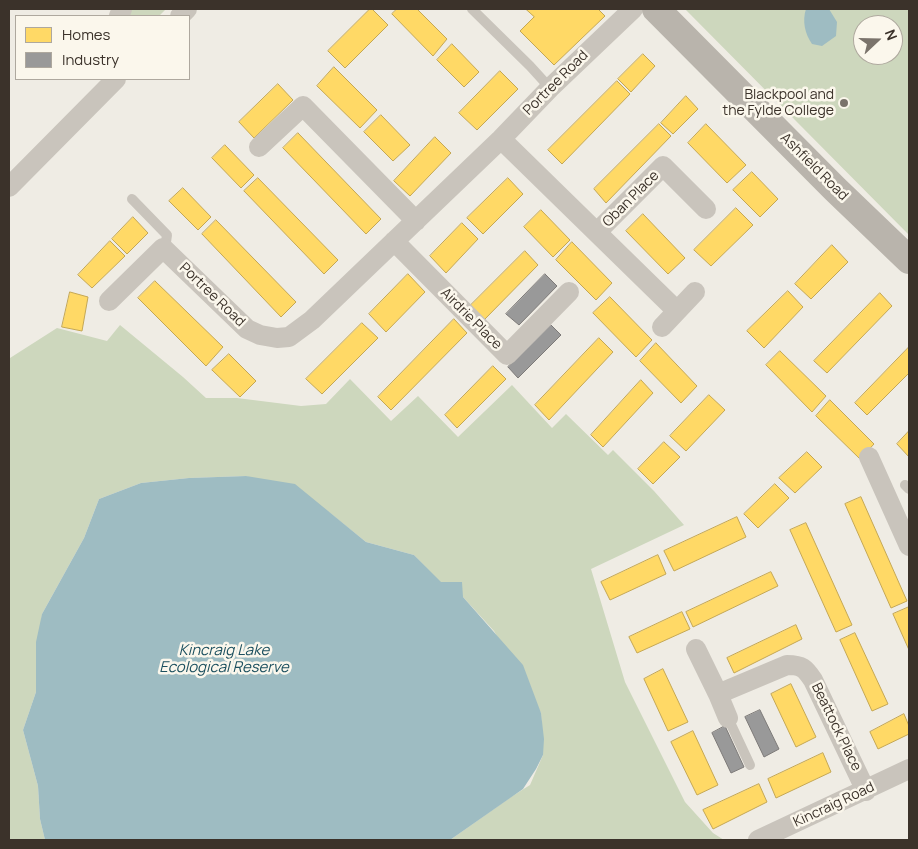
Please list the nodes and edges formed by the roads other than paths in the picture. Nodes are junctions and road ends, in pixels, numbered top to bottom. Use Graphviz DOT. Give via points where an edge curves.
graph roads {
  1 [pos="472,9"];
  2 [pos="633,9"];
  3 [pos="656,9"];
  4 [pos="97,80"];
  5 [pos="115,80"];
  6 [pos="550,88"];
  7 [pos="88,106"];
  8 [pos="501,139"];
  9 [pos="259,147"];
  10 [pos="9,187"];
  11 [pos="132,199"];
  12 [pos="706,209"];
  13 [pos="416,221"];
  14 [pos="597,232"];
  15 [pos="394,241"];
  16 [pos="163,248"];
  17 [pos="909,260"];
  18 [pos="569,292"];
  19 [pos="695,292"];
  20 [pos="109,301"];
  21 [pos="677,311"];
  22 [pos="662,327"];
  23 [pos="869,458"];
  24 [pos="909,546"];
  25 [pos="696,649"];
  26 [pos="718,694"];
  27 [pos="728,718"];
  28 [pos="750,765"];
  29 [pos="909,769"];
  30 [pos="866,790"];
  31 [pos="758,840"];
  1 -- 6 [label="lane"];
  2 -- 6 [label="street, Portree Road"];
  3 -- 17 [label="street, Ashfield Road"];
  4 -- 7 [label="street"];
  5 -- 7 [label="street"];
  6 -- 8 [label="street, Portree Road"];
  7 -- 10 [label="street"];
  8 -- 13 [label="street, Portree Road"];
  8 -- 14 [label="street, Oban Place"];
  9 -- 13 [label="street" via="303,106"];
  11 -- 16 [label="lane" via="167,235"];
  12 -- 14 [label="street, Oban Place" via="663,166"];
  13 -- 15 [label="street, Portree Road"];
  14 -- 21 [label="street, Oban Place"];
  15 -- 16 [label="street, Portree Road" via="312,320 289,336 277,338 247,329"];
  15 -- 18 [label="street, Airdrie Place" via="507,355"];
  16 -- 20 [label="street"];
  19 -- 21 [label="street"];
  21 -- 22 [label="street"];
  23 -- 24 [label="street"];
  25 -- 26 [label="street"];
  26 -- 27 [label="street"];
  26 -- 30 [label="street, Beattock Place" via="787,665 806,669"];
  27 -- 28 [label="lane"];
  29 -- 30 [label="street, Kincraig Road"];
  30 -- 31 [label="street, Kincraig Road"];
}
